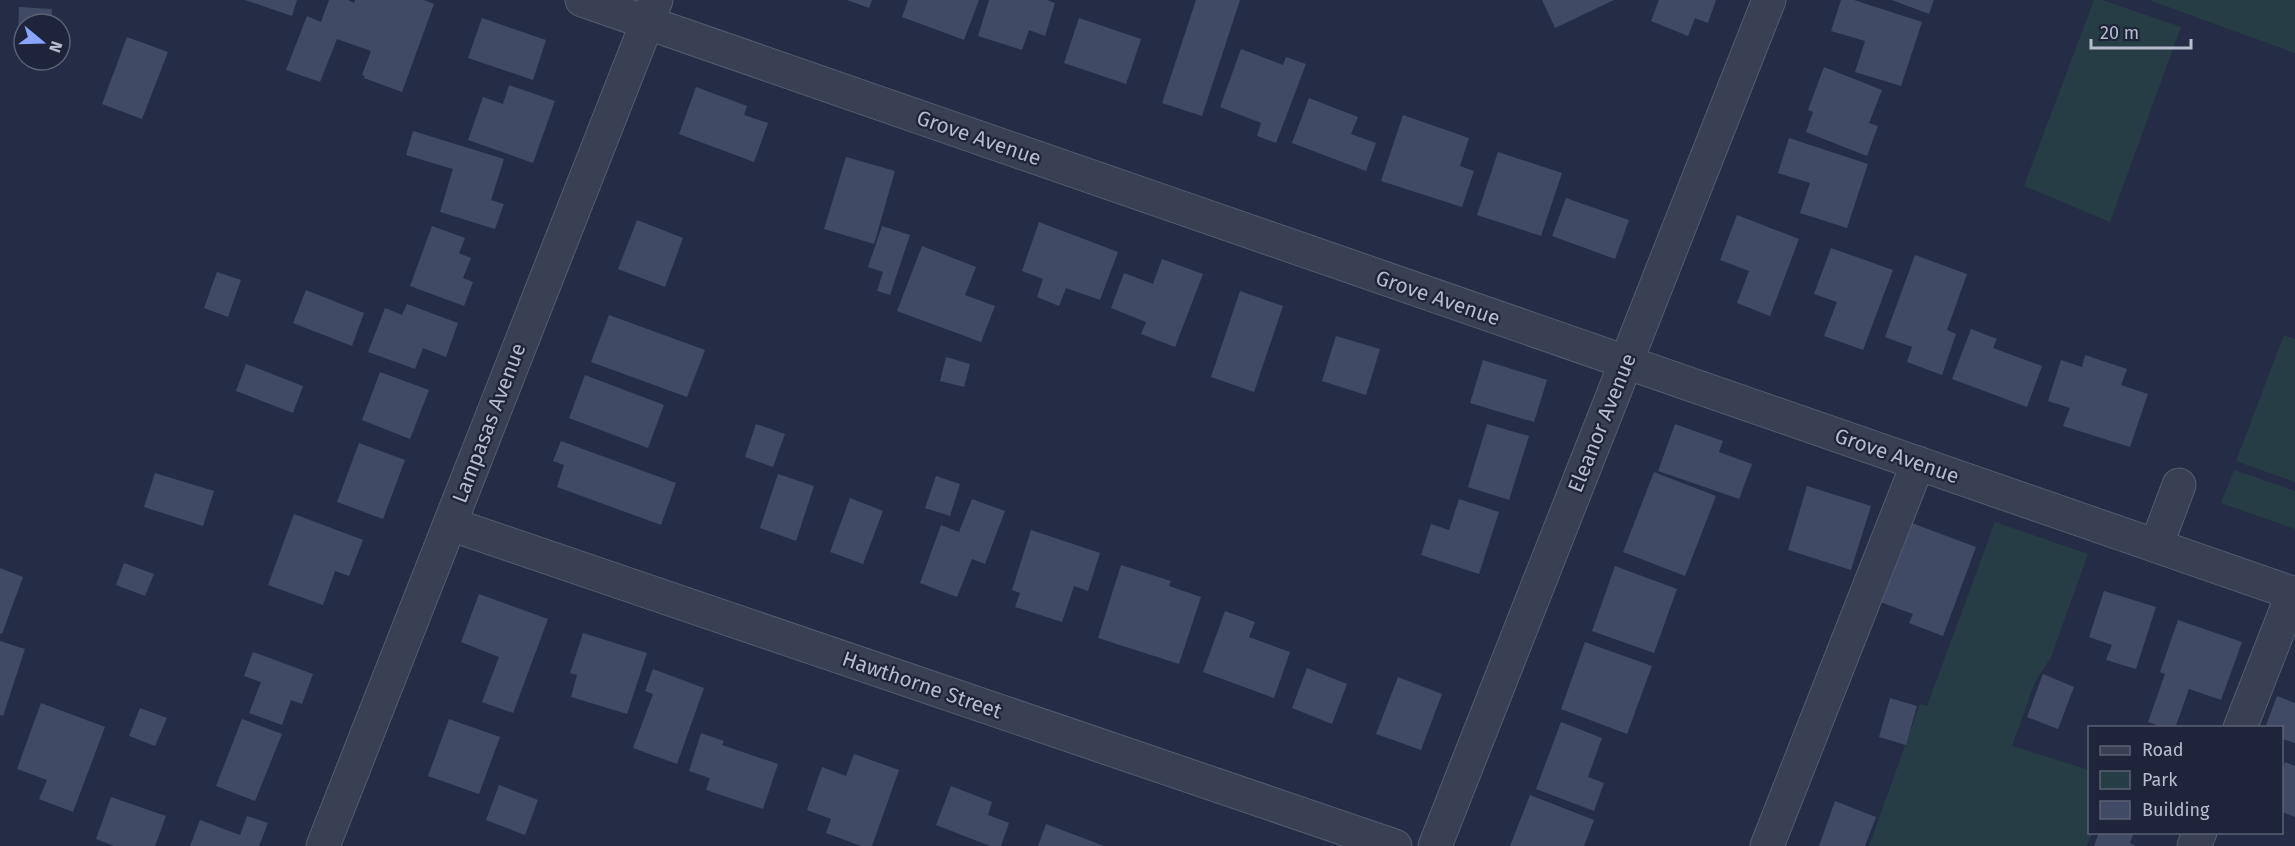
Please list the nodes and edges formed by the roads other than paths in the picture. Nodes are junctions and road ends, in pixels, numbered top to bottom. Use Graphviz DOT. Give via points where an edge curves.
graph roads {
  1 [pos="582,0"];
  2 [pos="1769,0"];
  3 [pos="651,12"];
  4 [pos="1626,362"];
  5 [pos="1918,464"];
  6 [pos="2179,485"];
  7 [pos="450,524"];
  8 [pos="2156,546"];
  9 [pos="2294,593"];
  10 [pos="2241,726"];
  11 [pos="323,846"];
  12 [pos="1395,846"];
  13 [pos="1435,846"];
  14 [pos="1767,846"];
  1 -- 3 [label="street, Grove Avenue"];
  2 -- 4 [label="street, Eleanor Avenue"];
  3 -- 4 [label="street, Grove Avenue"];
  3 -- 7 [label="street, Lampasas Avenue"];
  4 -- 5 [label="street, Grove Avenue"];
  4 -- 13 [label="street, Eleanor Avenue"];
  5 -- 8 [label="street, Grove Avenue"];
  5 -- 14 [label="street"];
  6 -- 8 [label="street"];
  7 -- 11 [label="street, Lampasas Avenue"];
  7 -- 12 [label="street, Hawthorne Street"];
  8 -- 9 [label="street, Grove Avenue"];
  9 -- 10 [label="street"];
}
